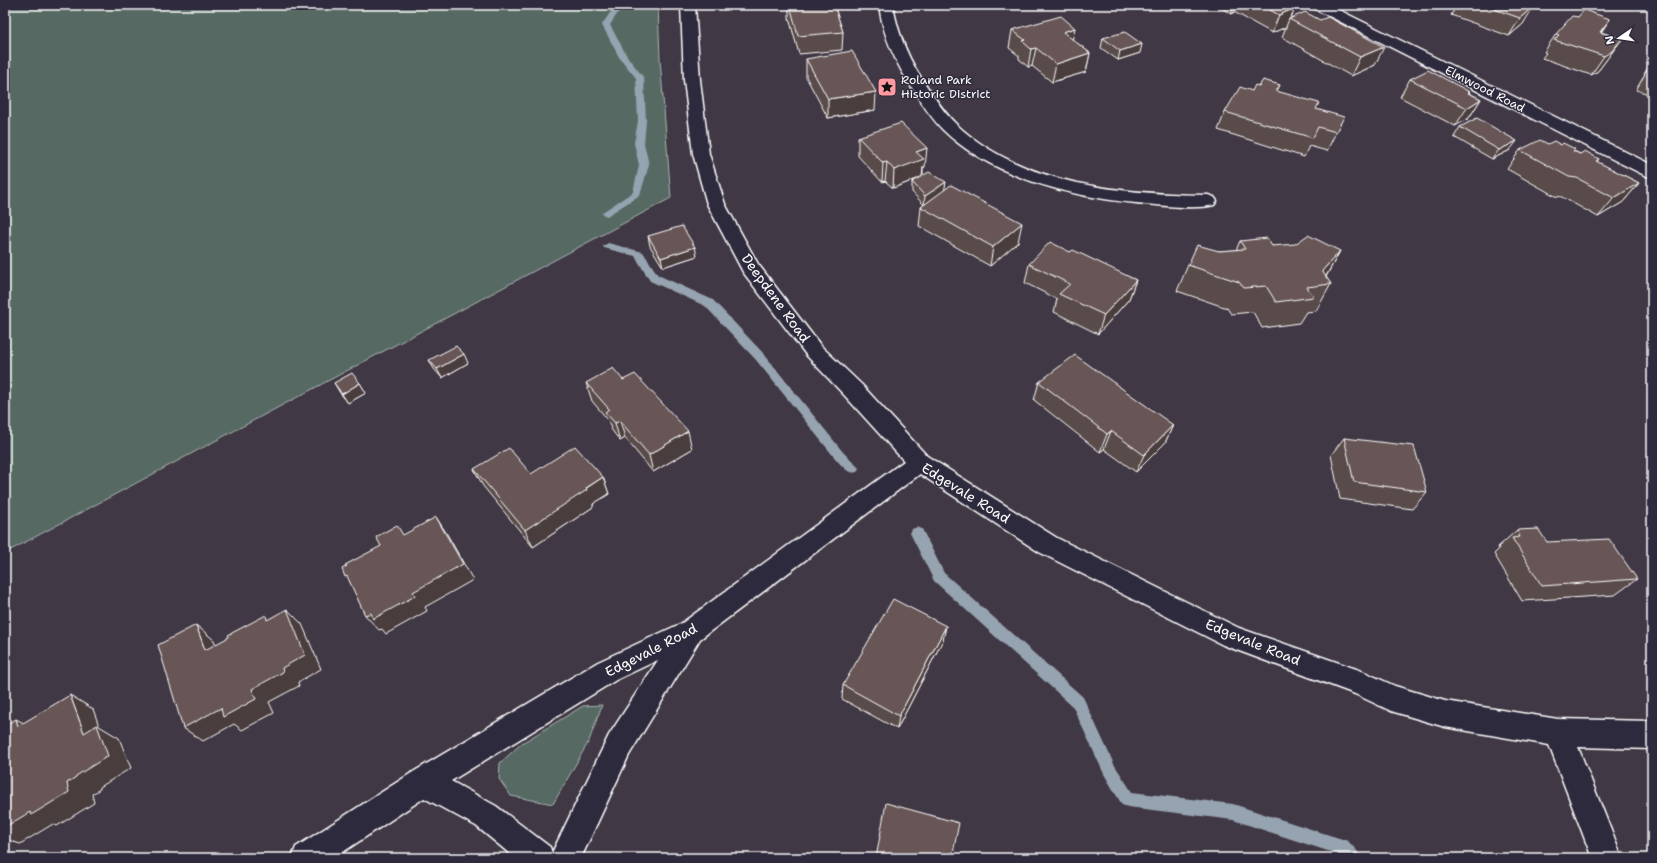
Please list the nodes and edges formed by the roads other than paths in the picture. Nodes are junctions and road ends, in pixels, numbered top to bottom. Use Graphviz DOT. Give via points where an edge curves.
graph roads {
  1 [pos="688,5"];
  2 [pos="886,5"];
  3 [pos="1318,5"];
  4 [pos="1652,172"];
  5 [pos="1208,201"];
  6 [pos="919,462"];
  7 [pos="691,631"];
  8 [pos="1558,733"];
  9 [pos="1652,735"];
  10 [pos="423,782"];
  11 [pos="307,858"];
  12 [pos="539,858"];
  13 [pos="565,858"];
  14 [pos="1607,858"];
  1 -- 6 [label="street, Deepdene Road" via="692,80 701,154 716,204 750,267 814,351"];
  2 -- 5 [label="street" via="892,34 903,61 917,85 954,132 999,161 1064,187 1099,194 1139,200"];
  3 -- 4 [label="street, Elmwood Road"];
  6 -- 7 [label="street, Edgevale Road"];
  6 -- 8 [label="street, Edgevale Road" via="1048,545 1232,637 1362,684 1391,698 1445,714"];
  7 -- 10 [label="street, Edgevale Road" via="608,671"];
  7 -- 13 [label="street" via="619,745"];
  8 -- 9 [label="street, Edgevale Road"];
  8 -- 14 [label="street"];
  10 -- 11 [label="street, Edgevale Road"];
  10 -- 12 [label="street" via="486,816"];
}
